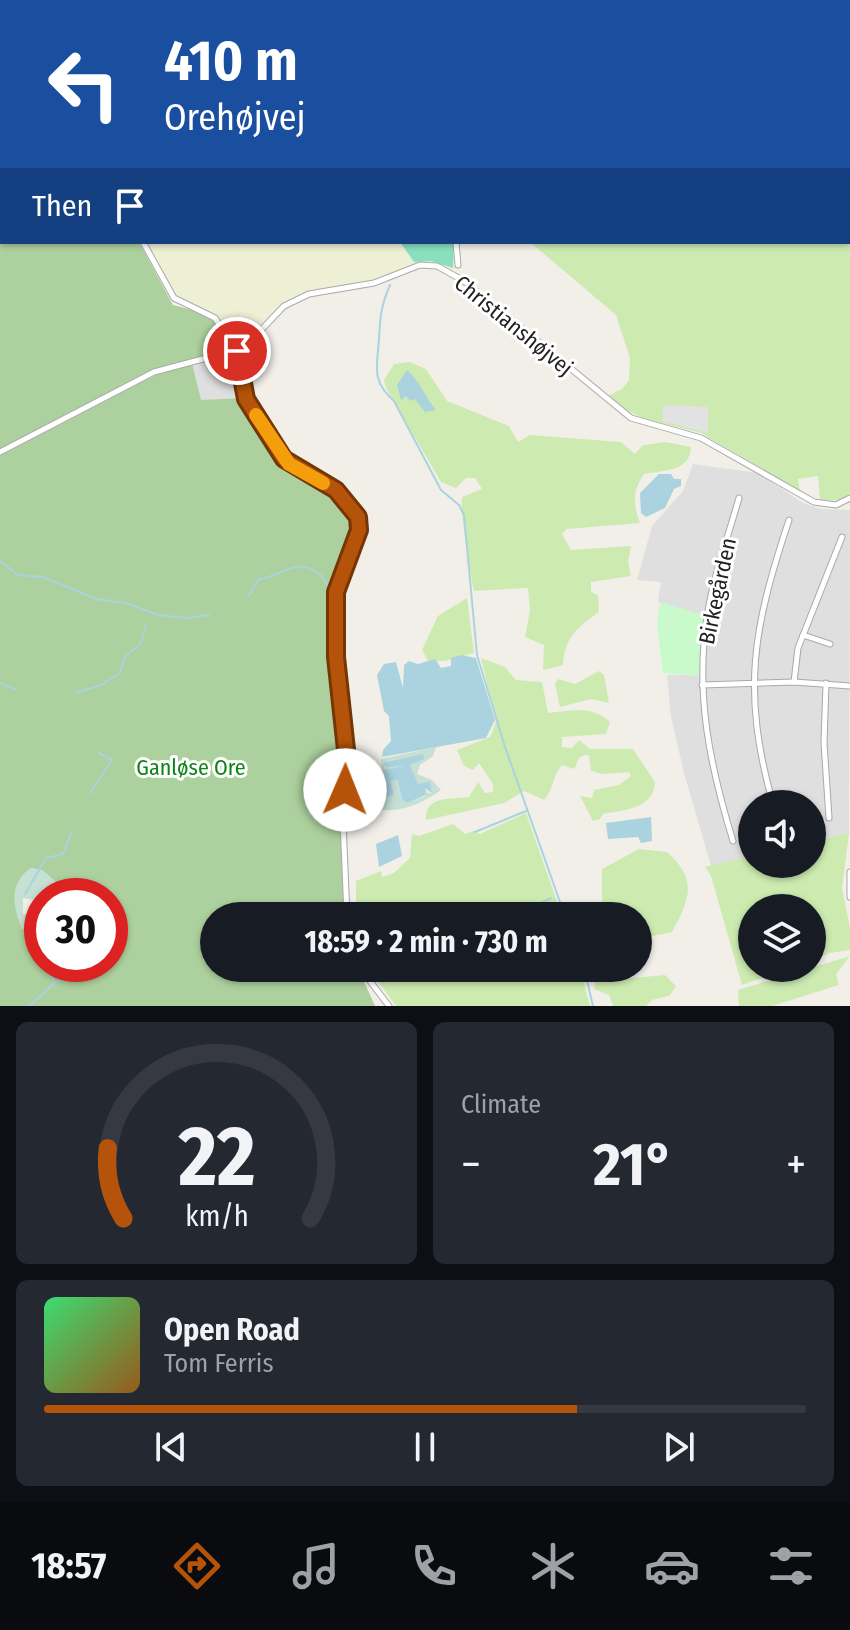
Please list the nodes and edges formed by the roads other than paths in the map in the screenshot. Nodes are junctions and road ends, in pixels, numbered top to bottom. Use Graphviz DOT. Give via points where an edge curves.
graph roads {
  1 [pos="144,244"];
  2 [pos="456,244"];
  3 [pos="458,265"];
  4 [pos="237,351"];
  5 [pos="0,452"];
  6 [pos="739,498"];
  7 [pos="850,499"];
  8 [pos="789,520"];
  9 [pos="842,537"];
  10 [pos="803,635"];
  11 [pos="830,644"];
  12 [pos="794,682"];
  13 [pos="752,683"];
  14 [pos="826,683"];
  15 [pos="702,685"];
  16 [pos="850,686"];
  17 [pos="769,790"];
  18 [pos="829,818"];
  19 [pos="733,841"];
  20 [pos="850,872"];
  21 [pos="850,897"];
  22 [pos="346,902"];
  23 [pos="371,982"];
  24 [pos="389,1006"];
  1 -- 4 [label="street" via="174,298 215,318"];
  2 -- 3 [label="street"];
  4 -- 5 [label="street, Christianshøjvej" via="154,372"];
  4 -- 7 [label="street, Christianshøjvej" via="297,299 374,283 420,265 437,266 464,281 631,418 701,438 814,502 836,505"];
  4 -- 22 [label="street" via="246,399 284,459 336,490 358,517 359,530 336,592 336,657 347,759"];
  6 -- 15 [label="street, Birkegården" via="708,611"];
  8 -- 13 [label="street" via="759,623"];
  9 -- 10 [label="street"];
  10 -- 11 [label="street"];
  10 -- 12 [label="street"];
  12 -- 13 [label="street"];
  12 -- 14 [label="street"];
  13 -- 15 [label="street"];
  13 -- 17 [label="street" via="756,741"];
  14 -- 16 [label="street"];
  14 -- 18 [label="street"];
  15 -- 19 [label="street, Birkegården" via="711,764"];
  20 -- 21 [label="street"];
  23 -- 24 [label="street"];
}
